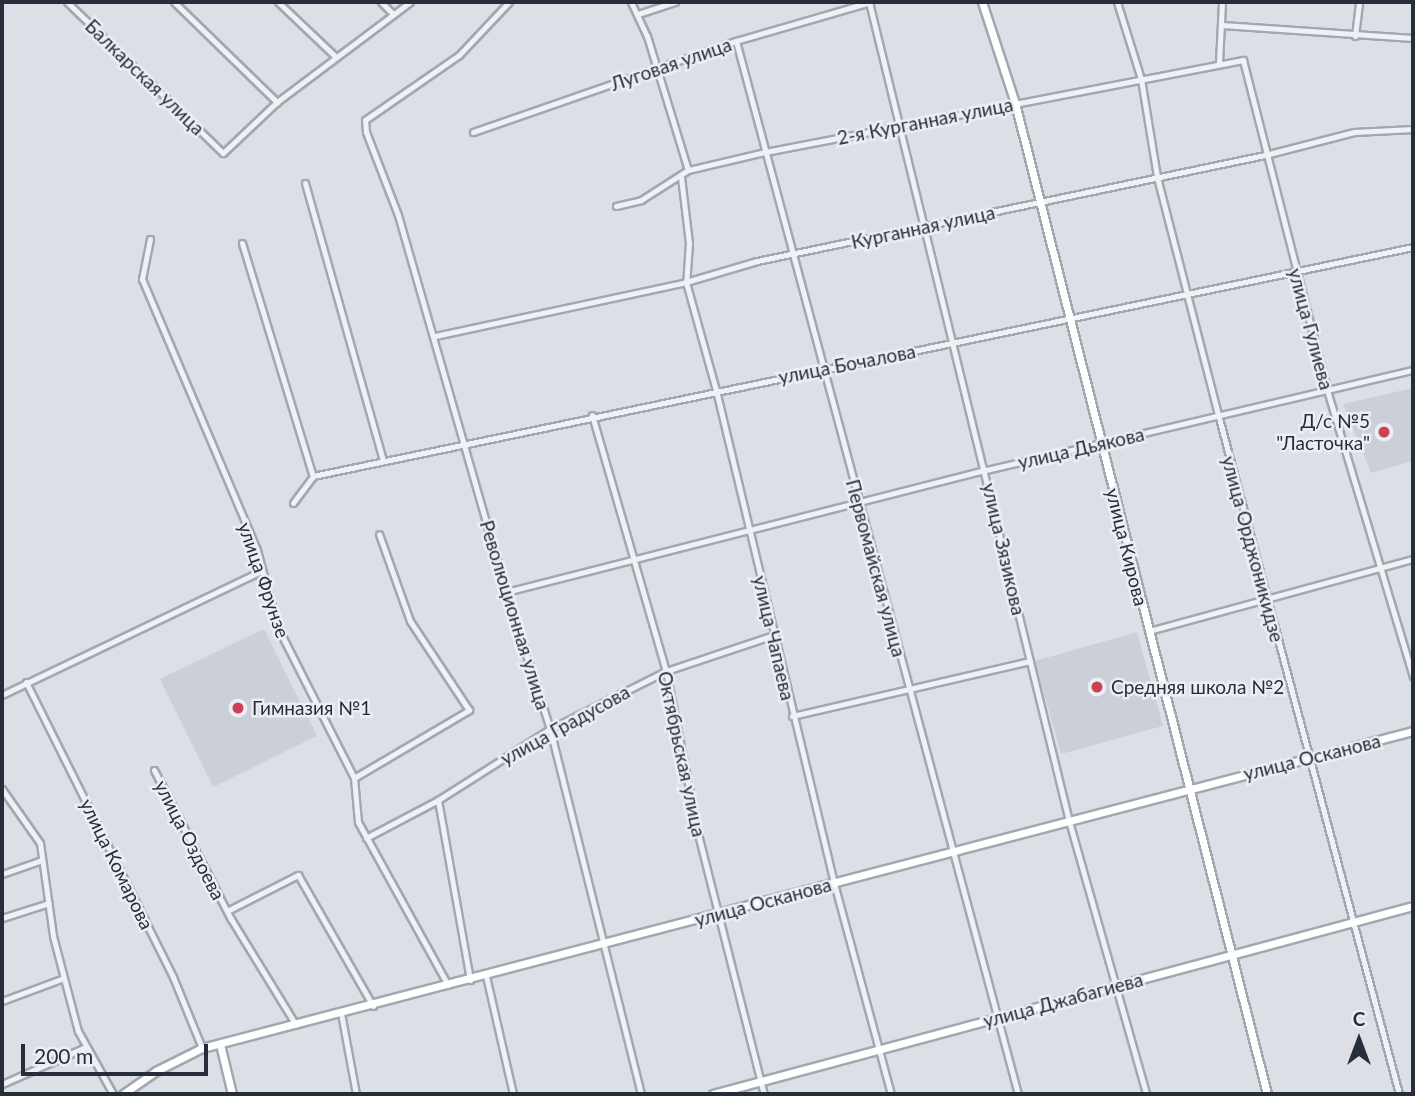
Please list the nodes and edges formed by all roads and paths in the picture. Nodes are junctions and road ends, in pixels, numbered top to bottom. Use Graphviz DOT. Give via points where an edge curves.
graph roads {
  1 [pos="66,2"];
  2 [pos="174,2"];
  3 [pos="278,2"];
  4 [pos="381,2"];
  5 [pos="410,2"];
  6 [pos="509,2"];
  7 [pos="631,2"];
  8 [pos="675,2"];
  9 [pos="869,2"];
  10 [pos="982,2"];
  11 [pos="1118,2"];
  12 [pos="1222,2"];
  13 [pos="1359,2"];
  14 [pos="638,14"];
  15 [pos="393,15"];
  16 [pos="1222,25"];
  17 [pos="1355,36"];
  18 [pos="1413,38"];
  19 [pos="736,41"];
  20 [pos="336,57"];
  21 [pos="1243,60"];
  22 [pos="1219,62"];
  23 [pos="657,69"];
  24 [pos="1141,79"];
  25 [pos="277,103"];
  26 [pos="1015,103"];
  27 [pos="897,128"];
  28 [pos="1413,129"];
  29 [pos="473,132"];
  30 [pos="765,152"];
  31 [pos="1265,155"];
  32 [pos="688,170"];
  33 [pos="681,177"];
  34 [pos="1157,177"];
  35 [pos="304,183"];
  36 [pos="1040,202"];
  37 [pos="616,206"];
  38 [pos="922,228"];
  39 [pos="150,239"];
  40 [pos="242,243"];
  41 [pos="1413,247"];
  42 [pos="797,255"];
  43 [pos="1297,272"];
  44 [pos="686,282"];
  45 [pos="1188,296"];
  46 [pos="1069,319"];
  47 [pos="435,336"];
  48 [pos="950,344"];
  49 [pos="824,369"];
  50 [pos="1413,370"];
  51 [pos="716,390"];
  52 [pos="1327,390"];
  53 [pos="1218,414"];
  54 [pos="592,415"];
  55 [pos="464,443"];
  56 [pos="1102,446"];
  57 [pos="383,461"];
  58 [pos="986,470"];
  59 [pos="313,476"];
  60 [pos="293,503"];
  61 [pos="859,505"];
  62 [pos="749,532"];
  63 [pos="379,534"];
  64 [pos="1413,559"];
  65 [pos="638,561"];
  66 [pos="1384,568"];
  67 [pos="261,571"];
  68 [pos="506,592"];
  69 [pos="1266,601"];
  70 [pos="1149,631"];
  71 [pos="774,635"];
  72 [pos="1030,661"];
  73 [pos="666,671"];
  74 [pos="1413,676"];
  75 [pos="26,682"];
  76 [pos="908,688"];
  77 [pos="2,695"];
  78 [pos="792,716"];
  79 [pos="550,729"];
  80 [pos="1413,731"];
  81 [pos="1311,758"];
  82 [pos="153,770"];
  83 [pos="354,778"];
  84 [pos="1192,788"];
  85 [pos="2,789"];
  86 [pos="438,800"];
  87 [pos="1069,821"];
  88 [pos="366,838"];
  89 [pos="953,852"];
  90 [pos="42,860"];
  91 [pos="2,874"];
  92 [pos="834,883"];
  93 [pos="49,903"];
  94 [pos="1413,906"];
  95 [pos="227,911"];
  96 [pos="719,914"];
  97 [pos="2,918"];
  98 [pos="1354,921"];
  99 [pos="605,944"];
  100 [pos="1233,954"];
  101 [pos="486,976"];
  102 [pos="64,978"];
  103 [pos="470,980"];
  104 [pos="1117,985"];
  105 [pos="449,986"];
  106 [pos="2,1001"];
  107 [pos="373,1006"];
  108 [pos="341,1013"];
  109 [pos="999,1017"];
  110 [pos="296,1025"];
  111 [pos="220,1044"];
  112 [pos="86,1046"];
  113 [pos="202,1048"];
  114 [pos="880,1049"];
  115 [pos="761,1082"];
  116 [pos="2,1084"];
  117 [pos="113,1094"];
  118 [pos="123,1094"];
  119 [pos="232,1094"];
  120 [pos="356,1094"];
  121 [pos="513,1094"];
  122 [pos="640,1094"];
  123 [pos="713,1094"];
  124 [pos="764,1094"];
  125 [pos="891,1094"];
  126 [pos="1018,1094"];
  127 [pos="1146,1094"];
  128 [pos="1267,1094"];
  129 [pos="1399,1094"];
  1 -- 25 [label="street, Балкарская улица" via="223,153"];
  2 -- 25 [label="street"];
  3 -- 20 [label="street"];
  4 -- 15 [label="street"];
  5 -- 15 [label="street"];
  6 -- 47 [label="street, Революционная улица" via="459,55 365,120"];
  7 -- 14 [label="street"];
  8 -- 14 [label="street"];
  9 -- 19 [label="street, Луговая улица"];
  9 -- 27 [label="street, улица Зязикова"];
  10 -- 26 [label="main road, улица Кирова"];
  11 -- 24 [label="street, улица Орджоникидзе"];
  12 -- 16 [label="street"];
  13 -- 17 [label="street"];
  14 -- 23 [label="street"];
  15 -- 20 [label="street"];
  16 -- 17 [label="street"];
  16 -- 22 [label="street"];
  17 -- 18 [label="street"];
  19 -- 23 [label="street, Луговая улица"];
  19 -- 30 [label="street, Первомайская улица"];
  20 -- 25 [label="street"];
  21 -- 22 [label="street, 2-я Курганная улица"];
  21 -- 31 [label="street, улица Гулиева" via="1251,78"];
  22 -- 24 [label="street, 2-я Курганная улица"];
  23 -- 29 [label="street, Луговая улица"];
  23 -- 32 [label="street"];
  24 -- 26 [label="street, 2-я Курганная улица"];
  24 -- 34 [label="street, улица Орджоникидзе"];
  26 -- 27 [label="street, 2-я Курганная улица"];
  26 -- 36 [label="main road, улица Кирова"];
  27 -- 30 [label="street, 2-я Курганная улица"];
  27 -- 38 [label="street, улица Зязикова"];
  28 -- 31 [label="street, Курганная улица" via="1354,132"];
  30 -- 32 [label="street, 2-я Курганная улица"];
  30 -- 42 [label="street, Первомайская улица"];
  31 -- 34 [label="street, Курганная улица"];
  31 -- 43 [label="street, улица Гулиева"];
  32 -- 33 [label="street"];
  33 -- 37 [label="street" via="641,200"];
  33 -- 44 [label="street, улица Чапаева" via="689,243"];
  34 -- 36 [label="street, Курганная улица"];
  34 -- 45 [label="street, улица Орджоникидзе"];
  35 -- 57 [label="street"];
  36 -- 38 [label="street, Курганная улица"];
  36 -- 46 [label="main road, улица Кирова"];
  38 -- 42 [label="street, Курганная улица"];
  38 -- 48 [label="street, улица Зязикова"];
  39 -- 67 [label="street, улица Фрунзе" via="142,279 257,550"];
  40 -- 59 [label="street"];
  41 -- 43 [label="street, улица Бочалова"];
  42 -- 44 [label="street, Курганная улица" via="757,261"];
  42 -- 49 [label="street, Первомайская улица"];
  43 -- 45 [label="street, улица Бочалова"];
  43 -- 52 [label="street, улица Гулиева"];
  44 -- 47 [label="street, Курганная улица"];
  44 -- 51 [label="street, улица Чапаева"];
  45 -- 46 [label="street, улица Бочалова"];
  45 -- 53 [label="street, улица Орджоникидзе"];
  46 -- 48 [label="street, улица Бочалова"];
  46 -- 56 [label="main road, улица Кирова"];
  47 -- 55 [label="street, Революционная улица"];
  48 -- 49 [label="street, улица Бочалова"];
  48 -- 58 [label="street, улица Зязикова"];
  49 -- 51 [label="street, улица Бочалова"];
  49 -- 61 [label="street, Первомайская улица"];
  50 -- 52 [label="street, улица Дьякова"];
  51 -- 54 [label="street, улица Бочалова"];
  51 -- 62 [label="street, улица Чапаева"];
  52 -- 53 [label="street, улица Дьякова"];
  52 -- 66 [label="street, улица Гулиева"];
  53 -- 56 [label="street, улица Дьякова"];
  53 -- 69 [label="street, улица Орджоникидзе"];
  54 -- 55 [label="street, улица Бочалова"];
  54 -- 65 [label="street, Октябрьская улица"];
  55 -- 57 [label="street, улица Бочалова"];
  55 -- 68 [label="street, Революционная улица"];
  56 -- 58 [label="street, улица Дьякова"];
  56 -- 70 [label="main road, улица Кирова"];
  57 -- 59 [label="street, улица Бочалова"];
  58 -- 61 [label="street, улица Дьякова"];
  58 -- 72 [label="street, улица Зязикова"];
  59 -- 60 [label="street"];
  61 -- 62 [label="street, улица Дьякова"];
  61 -- 76 [label="street, Первомайская улица"];
  62 -- 65 [label="street, улица Дьякова"];
  62 -- 71 [label="street, улица Чапаева"];
  63 -- 83 [label="street" via="410,621 469,710"];
  64 -- 66 [label="street"];
  65 -- 68 [label="street, улица Дьякова"];
  65 -- 73 [label="street, Октябрьская улица"];
  66 -- 69 [label="street"];
  66 -- 74 [label="street, улица Гулиева"];
  67 -- 75 [label="street"];
  67 -- 83 [label="street, улица Фрунзе" via="276,626"];
  68 -- 79 [label="street, Революционная улица"];
  69 -- 70 [label="street"];
  69 -- 81 [label="street, улица Орджоникидзе"];
  70 -- 84 [label="main road, улица Кирова"];
  71 -- 73 [label="street, улица Градусова"];
  71 -- 78 [label="street, улица Чапаева"];
  72 -- 76 [label="street"];
  72 -- 87 [label="street, улица Зязикова"];
  73 -- 79 [label="street, улица Градусова"];
  73 -- 96 [label="street, Октябрьская улица"];
  75 -- 77 [label="street"];
  75 -- 113 [label="street, улица Комарова" via="173,977"];
  76 -- 78 [label="street"];
  76 -- 89 [label="street, Первомайская улица"];
  78 -- 92 [label="street, улица Чапаева"];
  79 -- 86 [label="street, улица Градусова"];
  79 -- 99 [label="street, Революционная улица"];
  80 -- 81 [label="main road, улица Осканова"];
  81 -- 84 [label="main road, улица Осканова"];
  81 -- 98 [label="street, улица Орджоникидзе"];
  82 -- 95 [label="street, улица Оздоева"];
  83 -- 88 [label="street, улица Фрунзе" via="358,822"];
  84 -- 87 [label="main road, улица Осканова"];
  84 -- 100 [label="main road, улица Кирова"];
  85 -- 90 [label="street" via="40,843"];
  86 -- 88 [label="street, улица Градусова"];
  86 -- 103 [label="street"];
  87 -- 89 [label="main road, улица Осканова"];
  87 -- 104 [label="street, улица Зязикова"];
  88 -- 105 [label="street, улица Фрунзе"];
  89 -- 92 [label="main road, улица Осканова"];
  89 -- 109 [label="street, Первомайская улица"];
  90 -- 91 [label="street"];
  90 -- 93 [label="street"];
  92 -- 96 [label="main road, улица Осканова"];
  92 -- 114 [label="street, улица Чапаева"];
  93 -- 97 [label="street"];
  93 -- 102 [label="street"];
  94 -- 98 [label="main road, улица Джабагиева"];
  95 -- 107 [label="street, улица Оздоева" via="298,875"];
  95 -- 110 [label="street, улица Оздоева"];
  96 -- 99 [label="main road, улица Осканова"];
  96 -- 115 [label="street, Октябрьская улица"];
  98 -- 100 [label="main road, улица Джабагиева"];
  98 -- 129 [label="street, улица Орджоникидзе"];
  99 -- 101 [label="main road, улица Осканова"];
  99 -- 122 [label="street, Революционная улица"];
  100 -- 104 [label="main road, улица Джабагиева"];
  100 -- 128 [label="main road, улица Кирова"];
  101 -- 103 [label="main road, улица Осканова"];
  101 -- 121 [label="street"];
  102 -- 106 [label="street"];
  102 -- 112 [label="street"];
  103 -- 105 [label="main road, улица Осканова"];
  104 -- 109 [label="main road, улица Джабагиева"];
  104 -- 127 [label="street, улица Зязикова"];
  105 -- 107 [label="main road, улица Осканова"];
  107 -- 108 [label="main road, улица Осканова"];
  108 -- 110 [label="main road, улица Осканова"];
  108 -- 120 [label="street"];
  109 -- 114 [label="main road, улица Джабагиева"];
  109 -- 126 [label="street, Первомайская улица"];
  110 -- 111 [label="main road, улица Осканова"];
  111 -- 113 [label="main road, улица Осканова"];
  111 -- 119 [label="main road"];
  112 -- 116 [label="street"];
  112 -- 117 [label="street"];
  113 -- 118 [label="main road, улица Осканова" via="156,1070"];
  114 -- 115 [label="main road, улица Джабагиева"];
  114 -- 125 [label="street, улица Чапаева"];
  115 -- 123 [label="main road, улица Джабагиева"];
  115 -- 124 [label="street, Октябрьская улица"];
}
